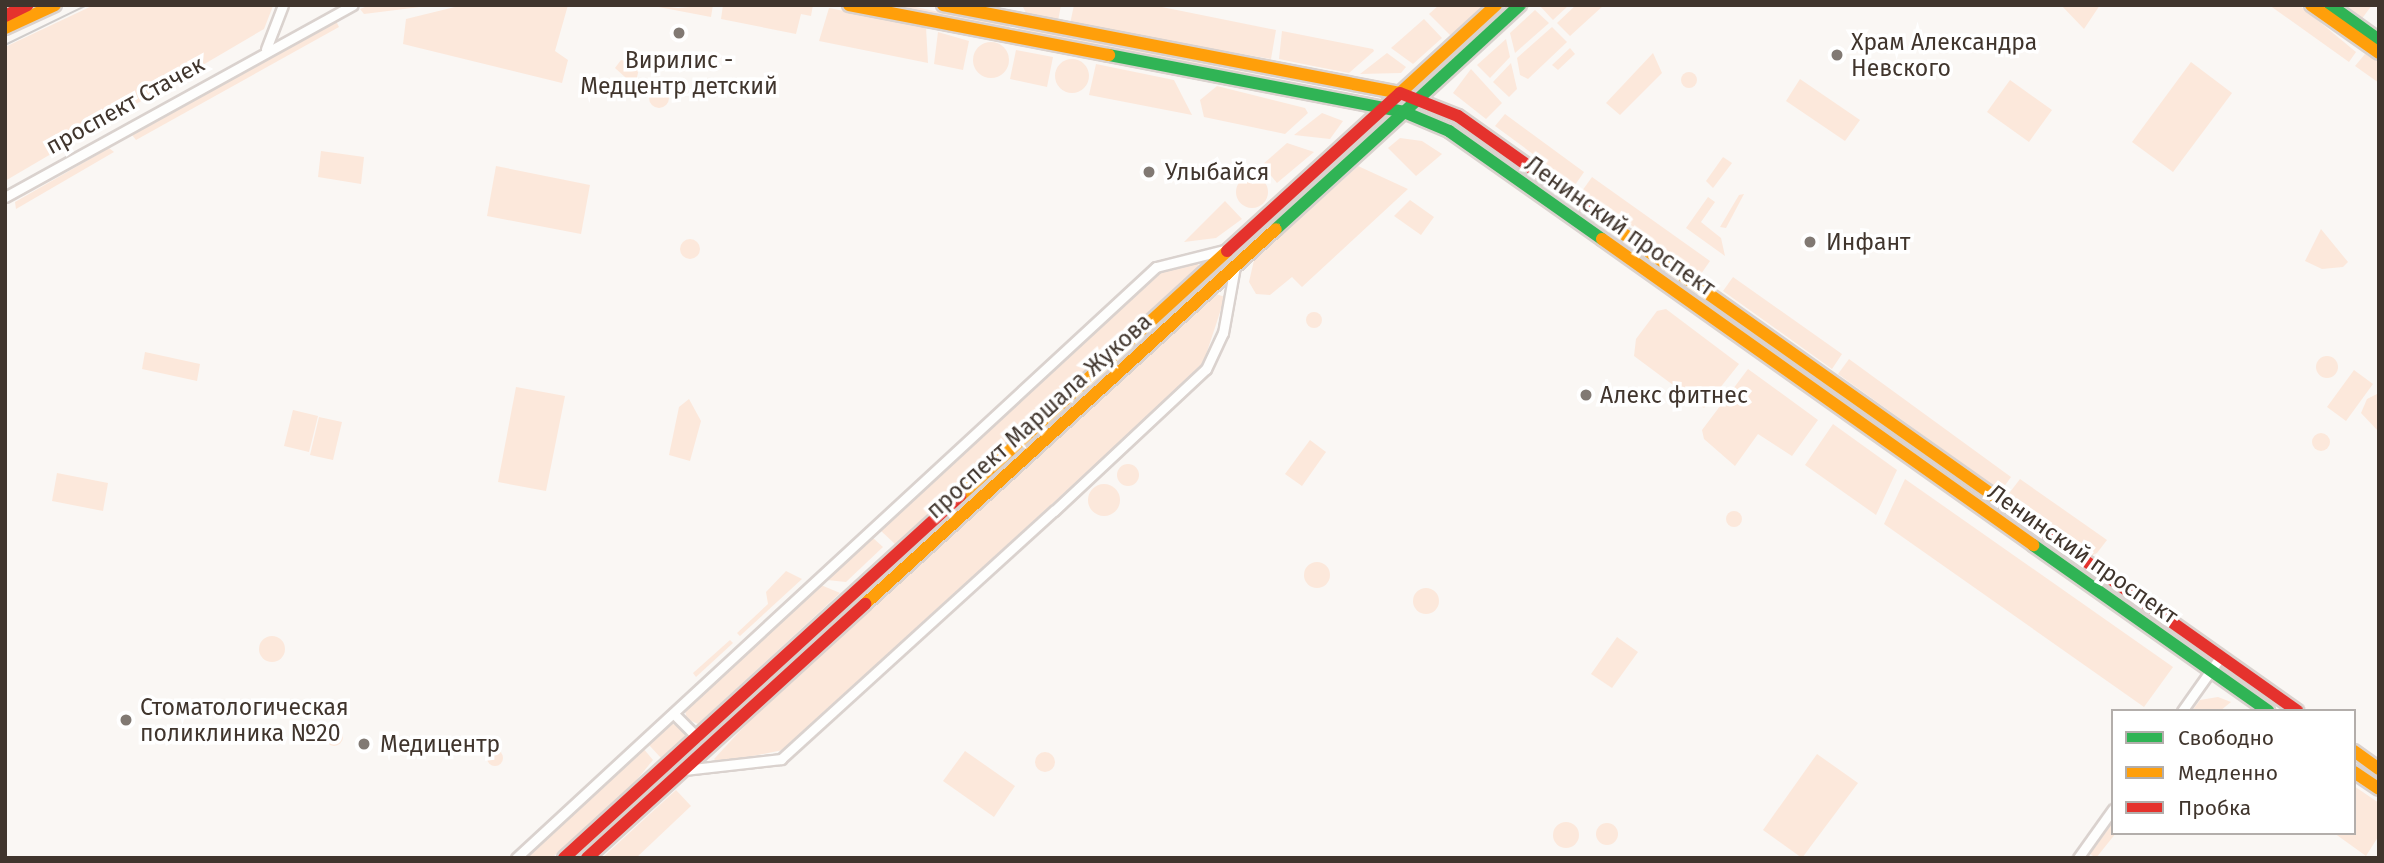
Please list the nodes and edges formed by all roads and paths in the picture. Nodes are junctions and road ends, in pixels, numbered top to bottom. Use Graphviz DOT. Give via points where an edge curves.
graph roads {
  1 [pos="28,5"];
  2 [pos="55,5"];
  3 [pos="283,5"];
  4 [pos="353,5"];
  5 [pos="849,5"];
  6 [pos="943,5"];
  7 [pos="1496,5"];
  8 [pos="1520,5"];
  9 [pos="2311,5"];
  10 [pos="2330,5"];
  11 [pos="5,16"];
  12 [pos="5,28"];
  13 [pos="2379,40"];
  14 [pos="265,51"];
  15 [pos="2379,53"];
  16 [pos="1400,93"];
  17 [pos="1422,97"];
  18 [pos="1383,109"];
  19 [pos="1404,112"];
  20 [pos="5,197"];
  21 [pos="1229,248"];
  22 [pos="1235,266"];
  23 [pos="2221,656"];
  24 [pos="2211,670"];
  25 [pos="2183,709"];
  26 [pos="2265,709"];
  27 [pos="2294,709"];
  28 [pos="674,714"];
  29 [pos="697,737"];
  30 [pos="2356,752"];
  31 [pos="2379,769"];
  32 [pos="684,770"];
  33 [pos="2356,773"];
  34 [pos="2379,789"];
  35 [pos="2111,812"];
  36 [pos="516,858"];
  37 [pos="564,858"];
  38 [pos="587,858"];
  39 [pos="2078,858"];
  1 -- 11 [label="main road"];
  2 -- 12 [label="main road"];
  3 -- 14 [label="street"];
  4 -- 14 [label="street, проспект Стачек"];
  5 -- 18 [label="main road, Ленинский проспект"];
  6 -- 16 [label="main road, Ленинский проспект"];
  7 -- 16 [label="main road, проспект Маршала Жукова"];
  8 -- 17 [label="main road, проспект Маршала Жукова"];
  9 -- 15 [label="main road"];
  10 -- 13 [label="main road"];
  14 -- 20 [label="street, проспект Стачек"];
  16 -- 17 [label="main road, Ленинский проспект"];
  16 -- 18 [label="main road, проспект Маршала Жукова"];
  17 -- 19 [label="main road, проспект Маршала Жукова"];
  17 -- 23 [label="main road, Ленинский проспект"];
  18 -- 19 [label="main road, Ленинский проспект"];
  18 -- 21 [label="main road, проспект Маршала Жукова"];
  19 -- 22 [label="main road, проспект Маршала Жукова"];
  19 -- 24 [label="main road, Ленинский проспект" via="1449,131"];
  21 -- 28 [label="street" via="1156,267"];
  21 -- 29 [label="main road, проспект Маршала Жукова"];
  22 -- 32 [label="main road, проспект Маршала Жукова"];
  22 -- 32 [label="street" via="1223,334 1206,369 1065,500 781,759"];
  23 -- 24 [label="street"];
  23 -- 27 [label="main road, Ленинский проспект"];
  24 -- 25 [label="street"];
  24 -- 26 [label="main road, Ленинский проспект"];
  28 -- 29 [label="street"];
  28 -- 36 [label="street"];
  29 -- 37 [label="main road, проспект Маршала Жукова"];
  30 -- 31 [label="main road"];
  32 -- 38 [label="main road, проспект Маршала Жукова"];
  33 -- 34 [label="main road"];
  35 -- 39 [label="street"];
}
